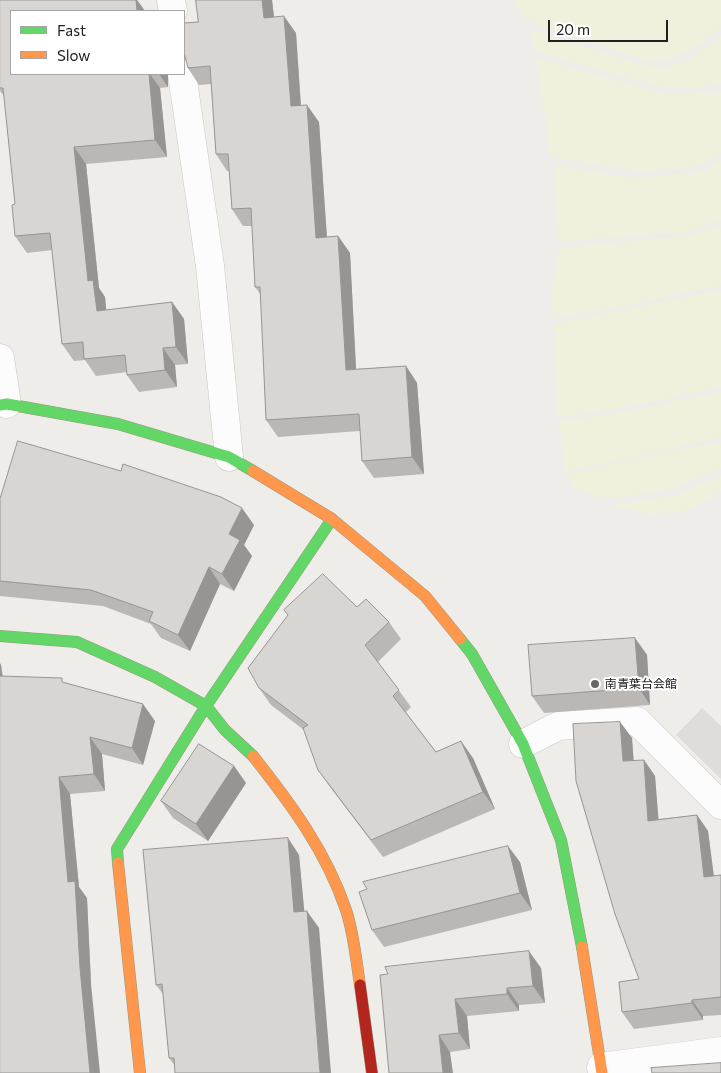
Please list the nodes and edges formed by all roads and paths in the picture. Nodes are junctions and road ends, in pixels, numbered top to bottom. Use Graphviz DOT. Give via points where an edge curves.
graph roads {
  1 [pos="182,75"];
  2 [pos="0,358"];
  3 [pos="4,405"];
  4 [pos="228,457"];
  5 [pos="332,519"];
  6 [pos="0,636"];
  7 [pos="206,706"];
  8 [pos="523,744"];
  9 [pos="721,805"];
  10 [pos="721,1052"];
  11 [pos="602,1070"];
  12 [pos="140,1073"];
  13 [pos="372,1073"];
  1 -- 4 [label="street" via="210,266"];
  2 -- 3 [label="street"];
  3 -- 4 [label="street" via="118,424"];
  4 -- 5 [label="street"];
  5 -- 7 [label="street"];
  5 -- 8 [label="street" via="425,596 472,654"];
  6 -- 7 [label="street" via="77,642 155,676"];
  7 -- 12 [label="street" via="117,849"];
  7 -- 13 [label="street" via="253,756 316,841 346,910"];
  8 -- 9 [label="street" via="558,726 637,721"];
  8 -- 11 [label="street" via="561,840 575,904"];
  10 -- 11 [label="street"];
}
